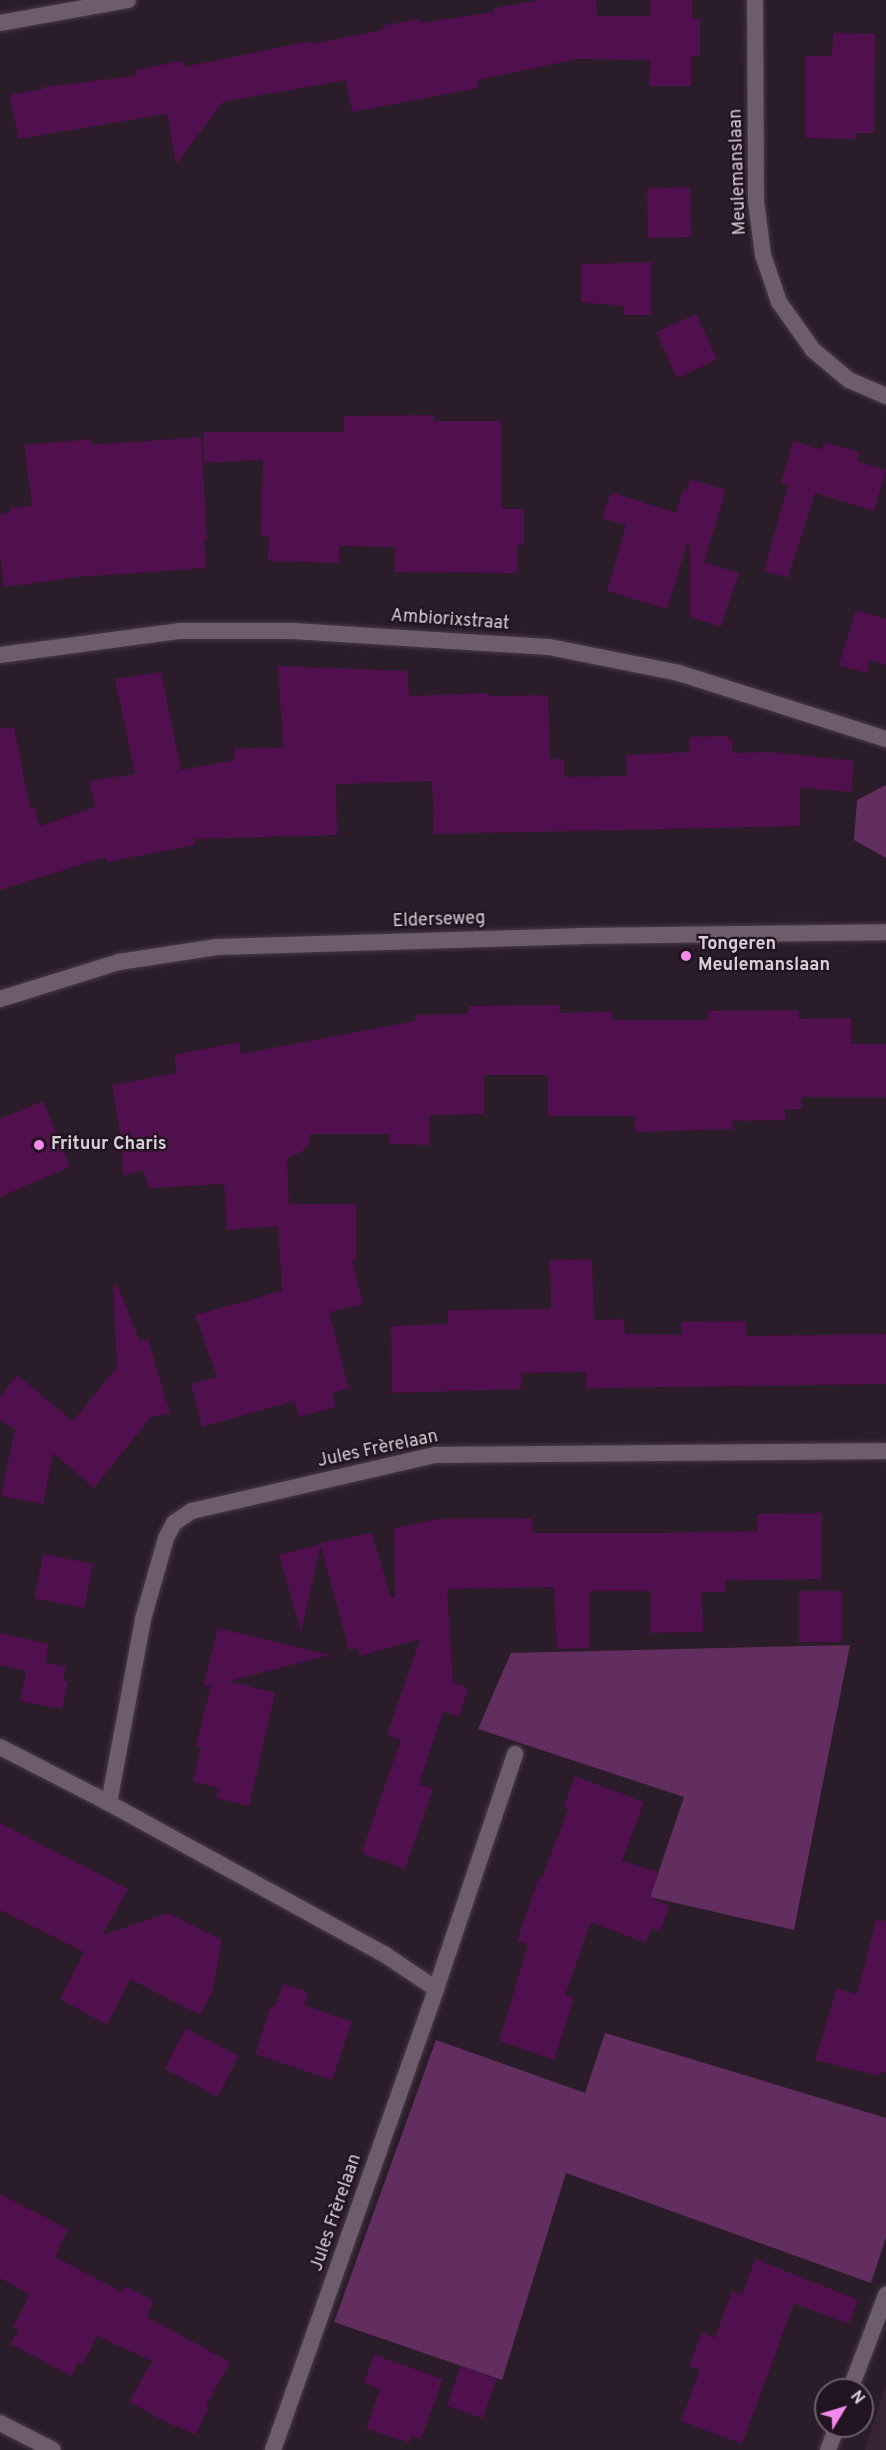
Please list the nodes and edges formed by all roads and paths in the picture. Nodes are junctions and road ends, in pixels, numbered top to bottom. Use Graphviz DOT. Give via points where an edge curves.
graph roads {
  1 [pos="128,0"];
  2 [pos="754,0"];
  3 [pos="0,23"];
  4 [pos="886,396"];
  5 [pos="0,655"];
  6 [pos="886,739"];
  7 [pos="886,932"];
  8 [pos="0,999"];
  9 [pos="886,1451"];
  10 [pos="0,1748"];
  11 [pos="514,1754"];
  12 [pos="110,1803"];
  13 [pos="436,1989"];
  14 [pos="886,2295"];
  15 [pos="855,2378"];
  16 [pos="0,2423"];
  17 [pos="53,2450"];
  18 [pos="273,2450"];
  1 -- 3 [label="street"];
  2 -- 4 [label="street, Meulemanslaan" via="756,201 763,255 779,302 813,350 849,380"];
  5 -- 6 [label="street, Ambiorixstraat" via="180,631 293,630 549,647 680,673"];
  7 -- 8 [label="street, Elderseweg" via="217,947 119,962"];
  9 -- 12 [label="street, Jules Frèrelaan" via="435,1455 192,1511 174,1522 143,1619"];
  10 -- 12 [label="street"];
  11 -- 13 [label="street, Jules Frèrelaan"];
  12 -- 13 [label="street" via="384,1954"];
  13 -- 18 [label="street, Jules Frèrelaan"];
  14 -- 15 [label="street"];
  16 -- 17 [label="street"];
}
